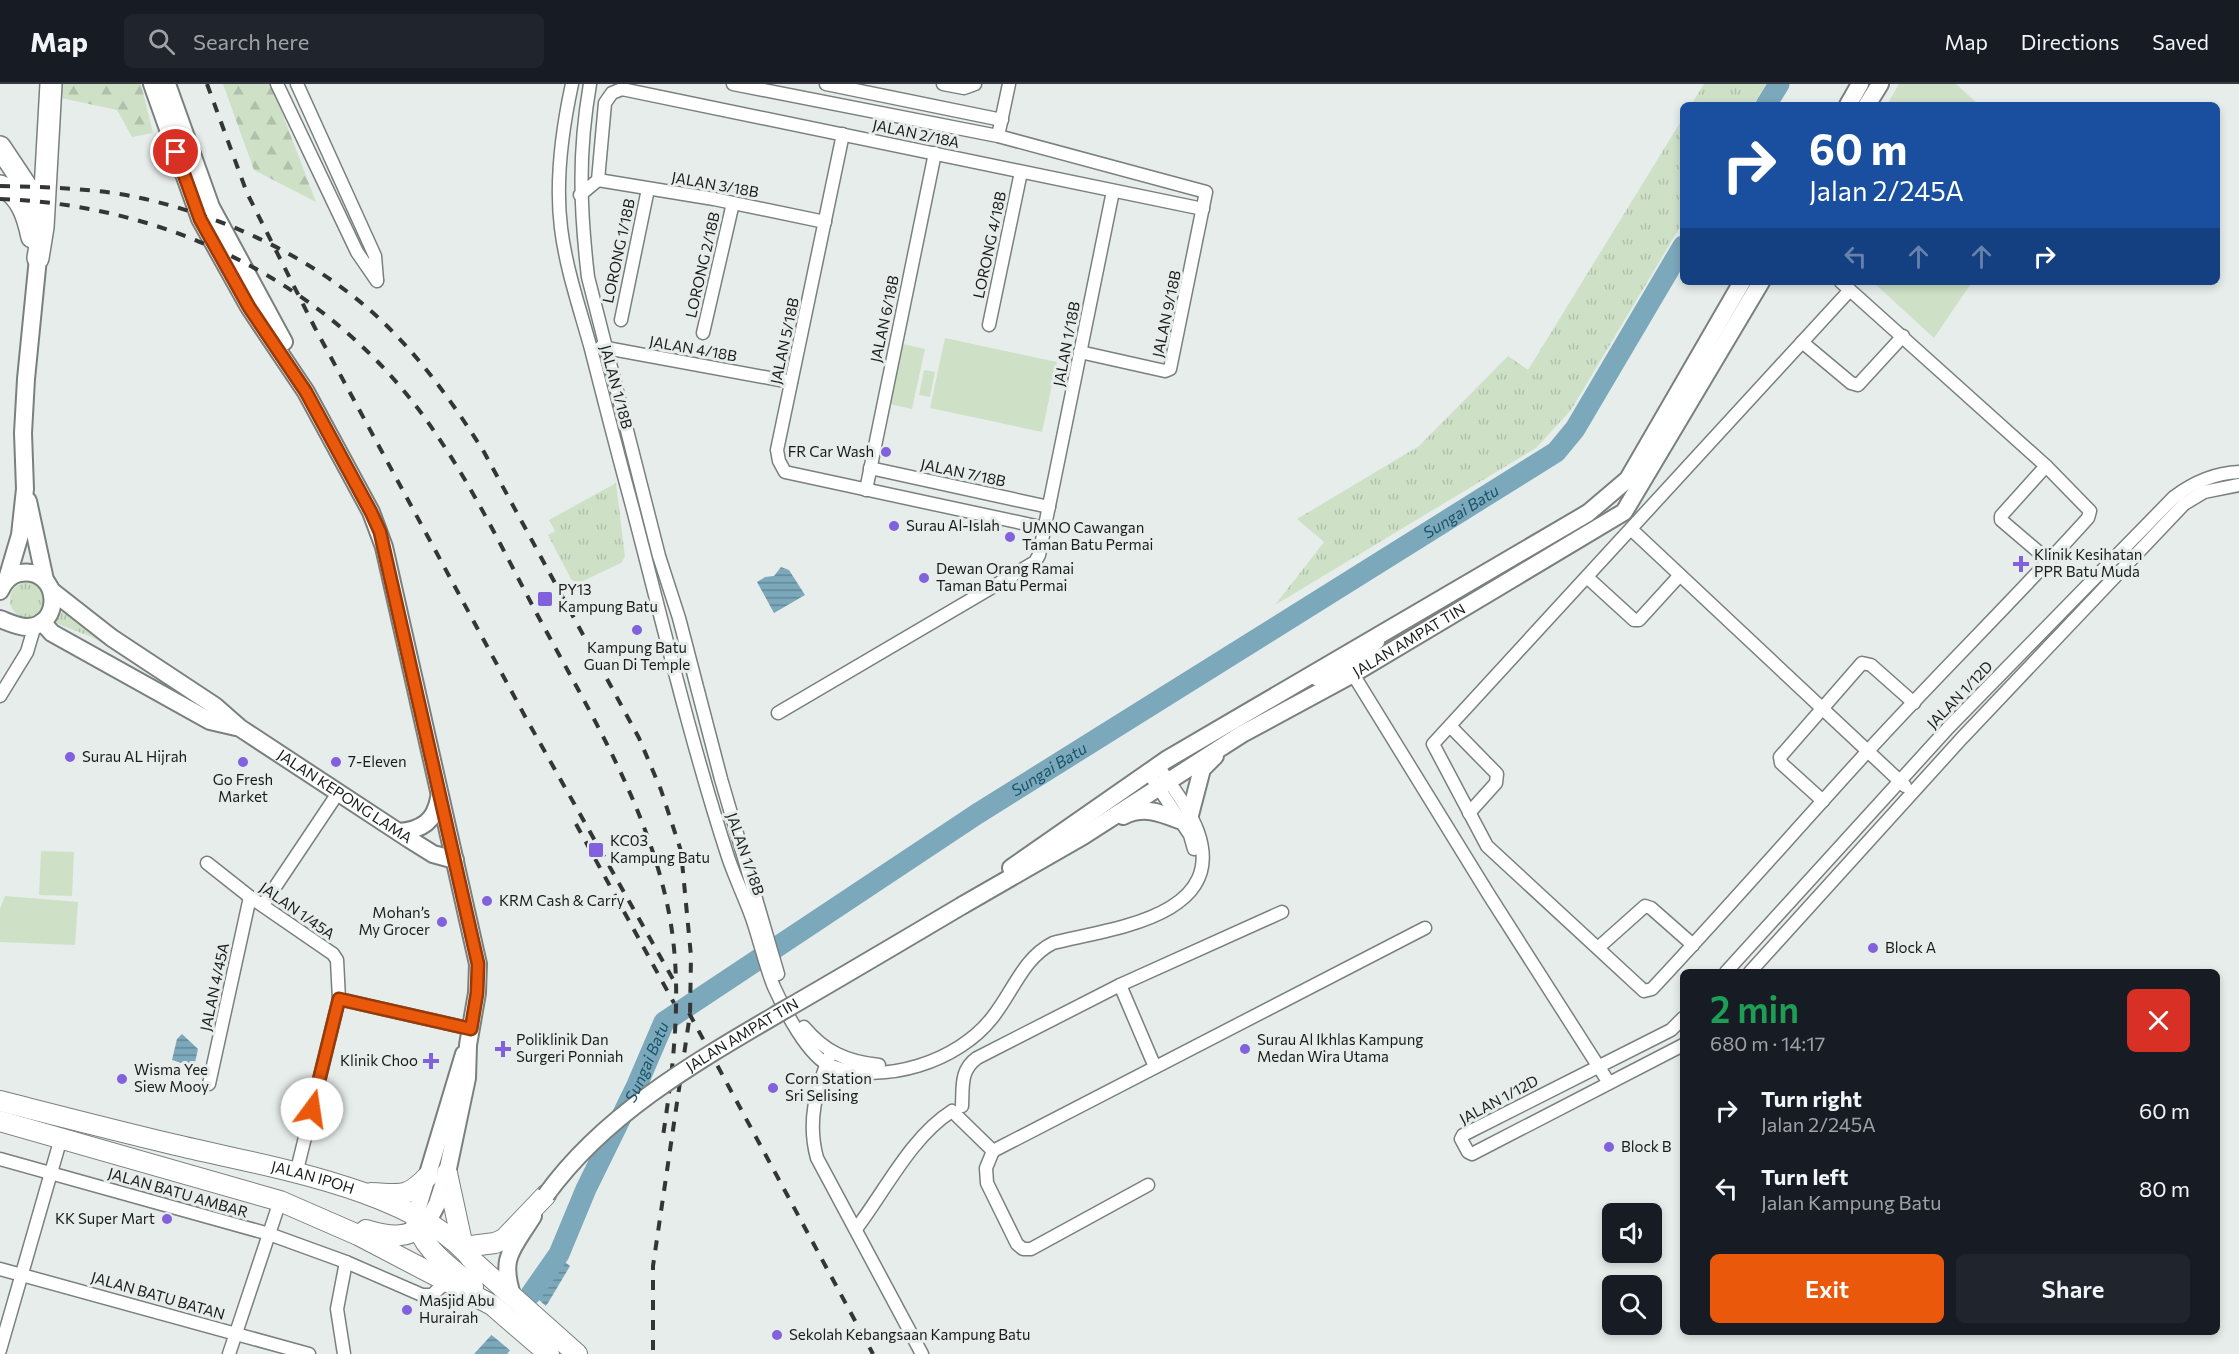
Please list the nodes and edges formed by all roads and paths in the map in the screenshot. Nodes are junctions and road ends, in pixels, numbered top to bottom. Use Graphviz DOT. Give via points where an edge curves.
graph roads {
  1 [pos="51,84"];
  2 [pos="152,84"];
  3 [pos="167,84"];
  4 [pos="277,84"];
  5 [pos="297,84"];
  6 [pos="572,84"];
  7 [pos="590,84"];
  8 [pos="733,84"];
  9 [pos="826,84"];
  10 [pos="943,84"];
  11 [pos="975,84"];
  12 [pos="1009,84"];
  13 [pos="1860,84"];
  14 [pos="1880,84"];
  15 [pos="1850,102"];
  16 [pos="1869,102"];
  17 [pos="1002,120"];
  18 [pos="843,134"];
  19 [pos="998,136"];
  20 [pos="0,147"];
  21 [pos="935,153"];
  22 [pos="580,166"];
  23 [pos="1021,172"];
  24 [pos="598,180"];
  25 [pos="0,186"];
  26 [pos="648,189"];
  27 [pos="1113,191"];
  28 [pos="580,195"];
  29 [pos="733,203"];
  30 [pos="1203,210"];
  31 [pos="358,218"];
  32 [pos="825,222"];
  33 [pos="344,225"];
  34 [pos="43,227"];
  35 [pos="38,258"];
  36 [pos="1740,285"];
  37 [pos="1759,285"];
  38 [pos="1845,286"];
  39 [pos="621,320"];
  40 [pos="989,325"];
  41 [pos="703,333"];
  42 [pos="1903,336"];
  43 [pos="1802,342"];
  44 [pos="589,343"];
  45 [pos="606,348"];
  46 [pos="1080,352"];
  47 [pos="791,382"];
  48 [pos="306,392"];
  49 [pos="2046,466"];
  50 [pos="870,468"];
  51 [pos="2239,472"];
  52 [pos="2239,485"];
  53 [pos="25,489"];
  54 [pos="866,490"];
  55 [pos="1049,507"];
  56 [pos="1045,528"];
  57 [pos="1632,530"];
  58 [pos="20,535"];
  59 [pos="0,555"];
  60 [pos="2049,561"];
  61 [pos="1680,575"];
  62 [pos="1588,578"];
  63 [pos="3,584"];
  64 [pos="49,585"];
  65 [pos="0,609"];
  66 [pos="5,621"];
  67 [pos="1401,621"];
  68 [pos="38,624"];
  69 [pos="27,652"];
  70 [pos="1353,674"];
  71 [pos="1286,690"];
  72 [pos="0,696"];
  73 [pos="1914,703"];
  74 [pos="1822,710"];
  75 [pos="778,713"];
  76 [pos="1260,724"];
  77 [pos="1450,726"];
  78 [pos="240,728"];
  79 [pos="1868,751"];
  80 [pos="1157,776"];
  81 [pos="1900,782"];
  82 [pos="338,793"];
  83 [pos="439,793"];
  84 [pos="1912,793"];
  85 [pos="1823,801"];
  86 [pos="1469,813"];
  87 [pos="1184,817"];
  88 [pos="399,832"];
  89 [pos="1083,836"];
  90 [pos="742,850"];
  91 [pos="728,856"];
  92 [pos="455,860"];
  93 [pos="207,863"];
  94 [pos="250,897"];
  95 [pos="262,905"];
  96 [pos="963,905"];
  97 [pos="1282,912"];
  98 [pos="756,913"];
  99 [pos="1425,928"];
  100 [pos="1694,945"];
  101 [pos="1599,947"];
  102 [pos="1729,969"];
  103 [pos="1753,969"];
  104 [pos="1120,985"];
  105 [pos="339,999"];
  106 [pos="1680,1021"];
  107 [pos="469,1037"];
  108 [pos="1680,1047"];
  109 [pos="828,1059"];
  110 [pos="1599,1066"];
  111 [pos="1155,1067"];
  112 [pos="1609,1083"];
  113 [pos="209,1084"];
  114 [pos="0,1101"];
  115 [pos="962,1106"];
  116 [pos="0,1121"];
  117 [pos="61,1138"];
  118 [pos="993,1151"];
  119 [pos="0,1159"];
  120 [pos="51,1173"];
  121 [pos="296,1174"];
  122 [pos="437,1174"];
  123 [pos="1148,1185"];
  124 [pos="362,1192"];
  125 [pos="546,1195"];
  126 [pos="280,1201"];
  127 [pos="420,1223"];
  128 [pos="856,1229"];
  129 [pos="268,1234"];
  130 [pos="463,1247"];
  131 [pos="346,1262"];
  132 [pos="0,1269"];
  133 [pos="22,1274"];
  134 [pos="489,1275"];
  135 [pos="446,1282"];
  136 [pos="502,1305"];
  137 [pos="236,1333"];
  138 [pos="546,1342"];
  139 [pos="0,1350"];
  140 [pos="229,1354"];
  141 [pos="309,1354"];
  142 [pos="344,1354"];
  143 [pos="577,1354"];
  144 [pos="922,1354"];
  1 -- 34 [label="highway"];
  2 -- 48 [label="street" via="200,219 249,307"];
  3 -- 48 [label="street" via="211,207 296,363"];
  4 -- 33 [label="street"];
  5 -- 31 [label="street"];
  6 -- 44 [label="street, JALAN 1/18B" via="559,200 568,262"];
  7 -- 22 [label="street, JALAN 1/18B" via="581,132"];
  8 -- 19 [label="street, JALAN 2/18A"];
  9 -- 17 [label="street, JALAN 2/18A"];
  10 -- 11 [label="street" via="964,88"];
  12 -- 17 [label="street"];
  13 -- 15 [label="street"];
  14 -- 16 [label="street"];
  17 -- 19 [label="street"];
  18 -- 21 [label="street, JALAN 2/18A"];
  18 -- 24 [label="street, JALAN 2/18A" via="622,89 612,93 605,103"];
  18 -- 32 [label="street, JALAN 5/18B"];
  19 -- 30 [label="street, JALAN 2/18A" via="1203,190"];
  20 -- 34 [label="highway" via="38,204"];
  21 -- 23 [label="street, JALAN 2/18A"];
  21 -- 50 [label="street, JALAN 6/18B"];
  22 -- 24 [label="street"];
  22 -- 28 [label="street, JALAN 1/18B"];
  23 -- 27 [label="street, JALAN 2/18A"];
  23 -- 40 [label="street, LORONG 4/18B"];
  24 -- 26 [label="street, JALAN 3/18B"];
  24 -- 28 [label="street"];
  25 -- 35 [label="highway" via="15,196 27,217"];
  26 -- 29 [label="street, JALAN 3/18B"];
  26 -- 39 [label="street, LORONG 1/18B"];
  27 -- 30 [label="street, JALAN 2/18A"];
  27 -- 46 [label="street, JALAN 1/18B"];
  28 -- 45 [label="street, JALAN 1/18B" via="588,278"];
  29 -- 32 [label="street, JALAN 3/18B"];
  29 -- 41 [label="street, LORONG 2/18B"];
  30 -- 46 [label="street, JALAN 9/18B" via="1170,369"];
  31 -- 33 [label="street"];
  31 -- 33 [label="street" via="375,256 377,281"];
  32 -- 47 [label="street, JALAN 5/18B"];
  34 -- 35 [label="highway"];
  35 -- 53 [label="street" via="23,433"];
  36 -- 67 [label="street, JALAN AMPAT TIN" via="1618,490 1588,513"];
  37 -- 70 [label="street, JALAN AMPAT TIN" via="1624,512"];
  38 -- 42 [label="street"];
  38 -- 43 [label="street"];
  42 -- 43 [label="street" via="1858,385"];
  42 -- 49 [label="street"];
  43 -- 57 [label="street"];
  44 -- 45 [label="street, JALAN 4/18B"];
  44 -- 91 [label="street, JALAN 1/18B"];
  45 -- 47 [label="street, JALAN 4/18B"];
  45 -- 90 [label="street, JALAN 1/18B" via="659,556"];
  46 -- 55 [label="street, JALAN 1/18B"];
  47 -- 54 [label="street, JALAN 5/18B" via="777,450 785,472"];
  48 -- 83 [label="street" via="380,532"];
  49 -- 60 [label="street" via="2090,511"];
  49 -- 60 [label="street" via="2001,520"];
  50 -- 54 [label="street, JALAN 6/18B"];
  50 -- 55 [label="street, JALAN 7/18B"];
  51 -- 81 [label="street, JALAN 1/12D" via="2196,482 2174,497"];
  52 -- 84 [label="street, JALAN 1/12D" via="2205,492 2184,504"];
  53 -- 58 [label="street"];
  53 -- 64 [label="street"];
  54 -- 56 [label="street"];
  55 -- 56 [label="street, JALAN 1/18B"];
  56 -- 75 [label="street, JALAN 1/18B" via="1035,562"];
  57 -- 61 [label="street"];
  57 -- 62 [label="street"];
  58 -- 59 [label="street"];
  58 -- 63 [label="street"];
  60 -- 73 [label="street"];
  61 -- 62 [label="street" via="1639,620 1630,619"];
  61 -- 74 [label="street"];
  62 -- 77 [label="street"];
  63 -- 64 [label="street" via="18,573 32,573"];
  64 -- 68 [label="street" via="50,613"];
  64 -- 78 [label="street, JALAN KEPONG LAMA" via="112,639 215,706"];
  65 -- 66 [label="street"];
  66 -- 68 [label="street" via="26,627"];
  66 -- 69 [label="street" via="22,632"];
  67 -- 70 [label="street" via="1353,664"];
  67 -- 71 [label="street, JALAN AMPAT TIN"];
  68 -- 69 [label="street"];
  68 -- 78 [label="street, JALAN KEPONG LAMA" via="210,721"];
  69 -- 72 [label="street"];
  70 -- 71 [label="street" via="1345,669"];
  70 -- 76 [label="street, JALAN AMPAT TIN"];
  70 -- 110 [label="street"];
  71 -- 80 [label="street, JALAN AMPAT TIN"];
  73 -- 74 [label="street" via="1864,662"];
  73 -- 79 [label="street"];
  74 -- 79 [label="street"];
  74 -- 85 [label="street" via="1780,761"];
  76 -- 80 [label="street, JALAN AMPAT TIN"];
  76 -- 87 [label="street" via="1207,762"];
  77 -- 86 [label="street" via="1433,744"];
  77 -- 86 [label="street" via="1497,774 1496,783"];
  78 -- 82 [label="street, JALAN KEPONG LAMA"];
  79 -- 81 [label="street"];
  79 -- 85 [label="street"];
  80 -- 87 [label="street"];
  80 -- 89 [label="street, JALAN AMPAT TIN"];
  80 -- 96 [label="street, JALAN AMPAT TIN" via="1041,845"];
  81 -- 84 [label="street"];
  81 -- 102 [label="street, JALAN 1/12D"];
  82 -- 88 [label="street, JALAN KEPONG LAMA"];
  82 -- 95 [label="street"];
  83 -- 88 [label="street" via="429,823"];
  83 -- 92 [label="street"];
  84 -- 103 [label="street, JALAN 1/12D"];
  85 -- 100 [label="street"];
  86 -- 101 [label="street" via="1487,846"];
  87 -- 89 [label="street" via="1141,810"];
  87 -- 109 [label="street" via="1197,832 1202,854 1195,883 1176,903 1144,921 1042,949 1027,964 990,1021 958,1047 937,1058 886,1073 854,1071"];
  88 -- 92 [label="street, JALAN KEPONG LAMA" via="434,854"];
  89 -- 96 [label="street, JALAN AMPAT TIN"];
  90 -- 91 [label="street"];
  90 -- 98 [label="street, JALAN 1/18B"];
  91 -- 98 [label="street, JALAN 1/18B"];
  92 -- 107 [label="street" via="478,964"];
  93 -- 94 [label="street, JALAN 1/45A"];
  94 -- 95 [label="street, JALAN 1/45A"];
  94 -- 113 [label="street, JALAN 4/45A"];
  95 -- 105 [label="street, JALAN 1/45A" via="333,954 338,967"];
  96 -- 125 [label="street, JALAN AMPAT TIN, bridge" via="659,1088 609,1126"];
  97 -- 104 [label="street"];
  98 -- 109 [label="street, JALAN 1/18B" via="778,986"];
  99 -- 111 [label="street"];
  100 -- 101 [label="street" via="1645,906"];
  100 -- 101 [label="street" via="1652,990 1644,991"];
  104 -- 111 [label="street"];
  104 -- 115 [label="street" via="968,1064 963,1075"];
  105 -- 107 [label="street"];
  105 -- 121 [label="street, JALAN 1/45A"];
  106 -- 110 [label="street, JALAN 1/12D" via="1671,1030"];
  107 -- 122 [label="street" via="467,1078"];
  108 -- 112 [label="street, JALAN 1/12D"];
  109 -- 128 [label="street" via="814,1104 812,1141 817,1158"];
  110 -- 112 [label="street"];
  110 -- 112 [label="street, JALAN 1/12D" via="1463,1135 1467,1152 1472,1154"];
  111 -- 118 [label="street"];
  114 -- 121 [label="main road, JALAN IPOH"];
  116 -- 117 [label="main road, JALAN IPOH"];
  117 -- 120 [label="street"];
  117 -- 126 [label="main road, JALAN IPOH"];
  118 -- 123 [label="street" via="986,1168 987,1183 1023,1249 1031,1249"];
  118 -- 128 [label="street" via="952,1112 937,1120"];
  119 -- 120 [label="street, JALAN BATU AMBAR"];
  120 -- 129 [label="street, JALAN BATU AMBAR"];
  120 -- 133 [label="street"];
  121 -- 124 [label="main road, JALAN IPOH"];
  122 -- 124 [label="main road" via="405,1194"];
  122 -- 127 [label="street" via="437,1204"];
  122 -- 130 [label="main road"];
  124 -- 127 [label="main road, JALAN IPOH"];
  125 -- 130 [label="main road" via="504,1239"];
  125 -- 134 [label="street, JALAN AMPAT TIN" via="503,1249"];
  125 -- 136 [label="street, JALAN AMPAT TIN" via="507,1259"];
  126 -- 127 [label="main road" via="388,1237 405,1236"];
  126 -- 129 [label="street"];
  126 -- 135 [label="main road, JALAN IPOH" via="358,1235"];
  127 -- 130 [label="main road, JALAN IPOH"];
  127 -- 136 [label="main road" via="430,1249"];
  128 -- 144 [label="street"];
  129 -- 131 [label="street, JALAN BATU AMBAR"];
  129 -- 137 [label="street"];
  130 -- 134 [label="main road, JALAN IPOH"];
  131 -- 135 [label="street, JALAN BATU AMBAR" via="422,1295 432,1295"];
  131 -- 142 [label="street" via="337,1309"];
  132 -- 133 [label="street, JALAN BATU BATAN"];
  133 -- 137 [label="street, JALAN BATU BATAN"];
  133 -- 139 [label="street"];
  134 -- 136 [label="main road" via="487,1282"];
  135 -- 136 [label="main road, JALAN IPOH"];
  136 -- 138 [label="main road, JALAN IPOH"];
  137 -- 140 [label="street"];
  137 -- 141 [label="street, JALAN BATU BATAN"];
  138 -- 143 [label="main road, JALAN IPOH"];
}
